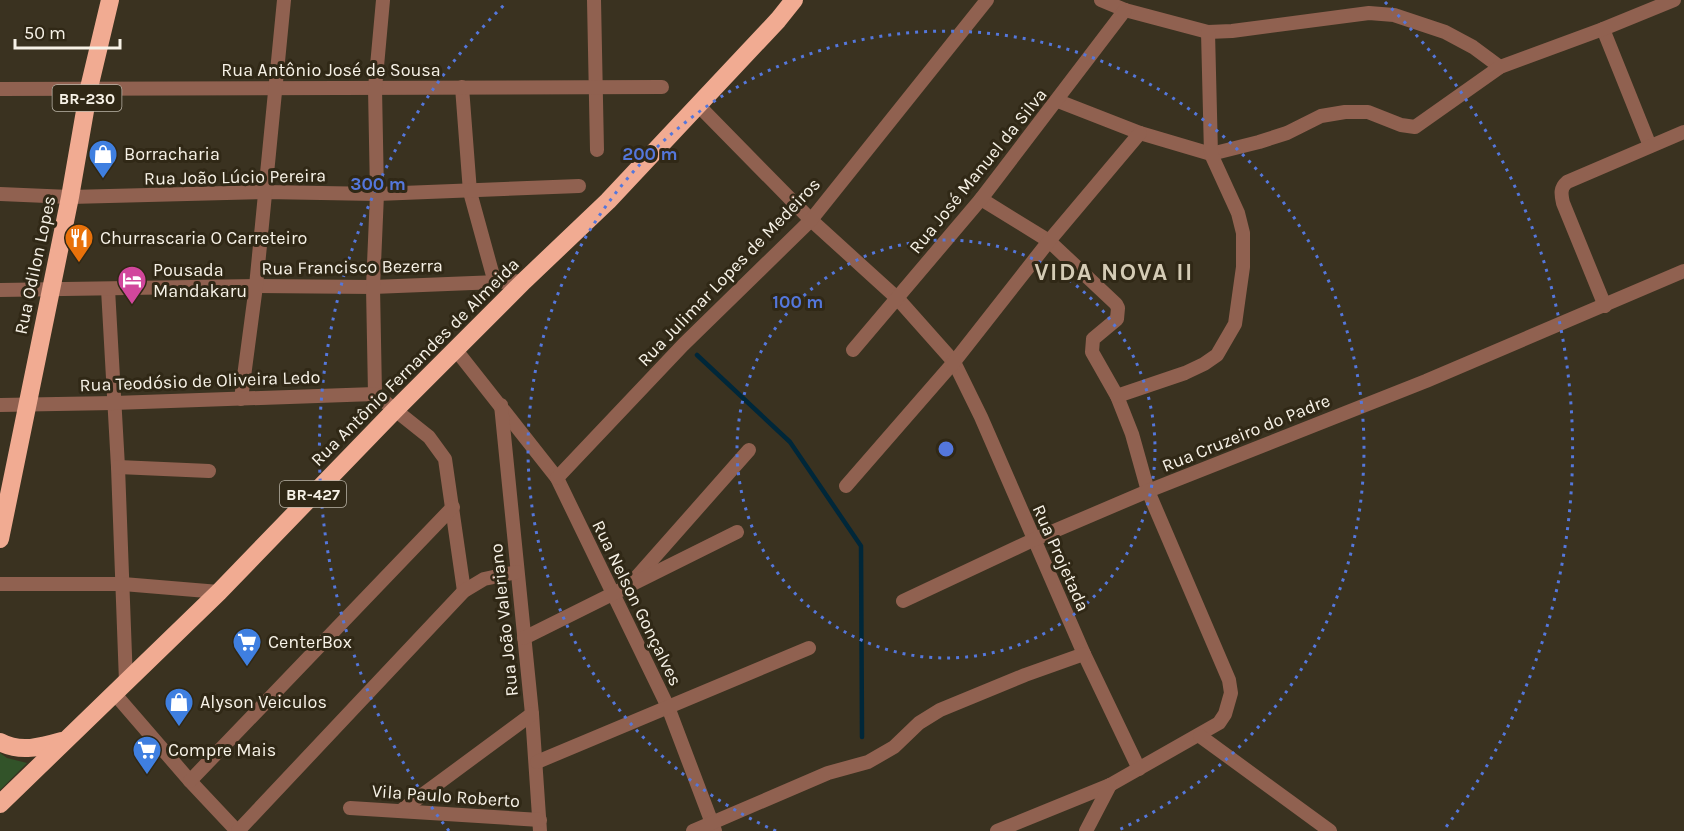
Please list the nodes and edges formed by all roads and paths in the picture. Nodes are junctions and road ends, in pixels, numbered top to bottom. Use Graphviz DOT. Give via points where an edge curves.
graph roads {
  1 [pos="110,0"];
  2 [pos="284,0"];
  3 [pos="383,0"];
  4 [pos="594,0"];
  5 [pos="794,0"];
  6 [pos="987,0"];
  7 [pos="1101,0"];
  8 [pos="1674,0"];
  9 [pos="1125,10"];
  10 [pos="1604,29"];
  11 [pos="1208,32"];
  12 [pos="1500,67"];
  13 [pos="462,87"];
  14 [pos="594,87"];
  15 [pos="662,87"];
  16 [pos="89,88"];
  17 [pos="275,88"];
  18 [pos="375,88"];
  19 [pos="0,89"];
  20 [pos="1058,101"];
  21 [pos="699,106"];
  22 [pos="1684,132"];
  23 [pos="1140,133"];
  24 [pos="1650,146"];
  25 [pos="597,150"];
  26 [pos="1211,154"];
  27 [pos="579,186"];
  28 [pos="265,192"];
  29 [pos="470,192"];
  30 [pos="0,194"];
  31 [pos="377,195"];
  32 [pos="70,197"];
  33 [pos="981,199"];
  34 [pos="811,220"];
  35 [pos="1049,241"];
  36 [pos="1684,272"];
  37 [pos="524,280"];
  38 [pos="495,283"];
  39 [pos="256,286"];
  40 [pos="373,287"];
  41 [pos="50,289"];
  42 [pos="108,289"];
  43 [pos="0,290"];
  44 [pos="898,299"];
  45 [pos="1605,306"];
  46 [pos="456,350"];
  47 [pos="853,350"];
  48 [pos="954,362"];
  49 [pos="375,394"];
  50 [pos="1117,396"];
  51 [pos="241,399"];
  52 [pos="114,403"];
  53 [pos="28,404"];
  54 [pos="0,405"];
  55 [pos="501,405"];
  56 [pos="396,409"];
  57 [pos="749,450"];
  58 [pos="118,467"];
  59 [pos="209,471"];
  60 [pos="557,478"];
  61 [pos="846,486"];
  62 [pos="1148,491"];
  63 [pos="453,507"];
  64 [pos="737,532"];
  65 [pos="0,539"];
  66 [pos="1033,540"];
  67 [pos="517,572"];
  68 [pos="0,584"];
  69 [pos="123,584"];
  70 [pos="630,585"];
  71 [pos="464,591"];
  72 [pos="219,592"];
  73 [pos="613,593"];
  74 [pos="903,601"];
  75 [pos="524,638"];
  76 [pos="809,648"];
  77 [pos="1084,654"];
  78 [pos="120,687"];
  79 [pos="668,707"];
  80 [pos="532,714"];
  81 [pos="1200,736"];
  82 [pos="64,741"];
  83 [pos="0,742"];
  84 [pos="537,762"];
  85 [pos="1139,768"];
  86 [pos="190,782"];
  87 [pos="1110,785"];
  88 [pos="0,804"];
  89 [pos="350,808"];
  90 [pos="402,810"];
  91 [pos="540,826"];
  92 [pos="714,827"];
  93 [pos="238,831"];
  94 [pos="693,831"];
  95 [pos="997,831"];
  96 [pos="1086,831"];
  97 [pos="1330,831"];
  1 -- 16 [label="highway, Rua Odilon Lopes / BR-230"];
  2 -- 17 [label="street"];
  3 -- 18 [label="street"];
  4 -- 14 [label="street"];
  5 -- 21 [label="highway, Rua Antônio Fernandes de Almeida / BR-427"];
  6 -- 34 [label="street, Rua Julimar Lopes de Medeiros"];
  7 -- 9 [label="street"];
  8 -- 10 [label="street"];
  9 -- 11 [label="street"];
  9 -- 20 [label="street, Rua José Manuel da Silva"];
  10 -- 12 [label="street"];
  10 -- 24 [label="street"];
  11 -- 12 [label="street" via="1369,13 1395,15 1445,32"];
  11 -- 26 [label="street"];
  12 -- 26 [label="street" via="1415,127 1368,112 1345,112 1321,116 1287,133"];
  13 -- 14 [label="street, Rua Antônio José de Sousa"];
  13 -- 18 [label="street, Rua Antônio José de Sousa"];
  13 -- 29 [label="street"];
  14 -- 15 [label="street, Rua Antônio José de Sousa"];
  14 -- 25 [label="street"];
  16 -- 17 [label="street, Rua Antônio José de Sousa"];
  16 -- 19 [label="street, Rua Antônio José de Sousa"];
  16 -- 32 [label="highway, Rua Odilon Lopes / BR-230"];
  17 -- 18 [label="street, Rua Antônio José de Sousa"];
  17 -- 28 [label="street"];
  18 -- 31 [label="street"];
  20 -- 23 [label="street"];
  20 -- 33 [label="street, Rua José Manuel da Silva"];
  21 -- 34 [label="street, Rua Projetada"];
  21 -- 37 [label="highway, Rua Antônio Fernandes de Almeida / BR-427" via="608,201"];
  22 -- 24 [label="street"];
  23 -- 26 [label="street"];
  23 -- 35 [label="street"];
  24 -- 45 [label="street" via="1567,182 1561,191"];
  26 -- 50 [label="street" via="1244,233 1235,324 1217,355 1204,364"];
  27 -- 29 [label="street, Rua João Lúcio Pereira"];
  28 -- 31 [label="street, Rua João Lúcio Pereira"];
  28 -- 32 [label="street, Rua João Lúcio Pereira"];
  28 -- 39 [label="street"];
  29 -- 31 [label="street, Rua João Lúcio Pereira"];
  29 -- 38 [label="street"];
  30 -- 32 [label="street, Rua João Lúcio Pereira"];
  31 -- 40 [label="street"];
  32 -- 41 [label="highway, Rua Odilon Lopes / BR-230"];
  33 -- 35 [label="street"];
  33 -- 44 [label="street, Rua José Manuel da Silva"];
  34 -- 44 [label="street, Rua Projetada"];
  34 -- 60 [label="street, Rua Julimar Lopes de Medeiros" via="682,345"];
  35 -- 48 [label="street"];
  35 -- 50 [label="street" via="1118,308 1117,318 1093,339 1092,345 1092,352"];
  36 -- 45 [label="street, Rua Cruzeiro do Padre"];
  37 -- 38 [label="street, Rua Francisco Bezerra"];
  37 -- 46 [label="highway, Rua Antônio Fernandes de Almeida / BR-427"];
  38 -- 40 [label="street, Rua Francisco Bezerra"];
  39 -- 40 [label="street, Rua Francisco Bezerra"];
  39 -- 42 [label="street, Rua Francisco Bezerra"];
  39 -- 51 [label="street"];
  40 -- 49 [label="street"];
  41 -- 42 [label="street, Rua Francisco Bezerra"];
  41 -- 43 [label="street, Rua Francisco Bezerra"];
  41 -- 53 [label="highway, Rua Odilon Lopes / BR-230"];
  42 -- 52 [label="street"];
  44 -- 47 [label="street, Rua José Manuel da Silva"];
  44 -- 48 [label="street, Rua Projetada"];
  45 -- 62 [label="street, Rua Cruzeiro do Padre"];
  46 -- 55 [label="street, Rua Nelson Gonçalves"];
  46 -- 56 [label="highway, Rua Antônio Fernandes de Almeida / BR-427"];
  48 -- 61 [label="street"];
  48 -- 66 [label="street, Rua Projetada"];
  49 -- 51 [label="street, Rua Teodósio de Oliveira Ledo"];
  49 -- 56 [label="street"];
  50 -- 62 [label="street"];
  51 -- 52 [label="street, Rua Teodósio de Oliveira Ledo"];
  52 -- 53 [label="street, Rua Teodósio de Oliveira Ledo"];
  52 -- 58 [label="street"];
  53 -- 54 [label="street, Rua Teodósio de Oliveira Ledo"];
  53 -- 65 [label="highway, Rua Odilon Lopes / BR-230"];
  55 -- 60 [label="street, Rua Nelson Gonçalves"];
  55 -- 67 [label="street, Rua João Valeriano"];
  56 -- 63 [label="street, Rua João Valeriano" via="429,437 445,459"];
  56 -- 72 [label="highway, Rua Antônio Fernandes de Almeida / BR-427"];
  57 -- 70 [label="street"];
  58 -- 59 [label="street"];
  58 -- 69 [label="street"];
  60 -- 73 [label="street, Rua Nelson Gonçalves"];
  62 -- 66 [label="street, Rua Cruzeiro do Padre"];
  62 -- 81 [label="street" via="1229,680 1231,693 1225,714"];
  63 -- 71 [label="street, Rua João Valeriano"];
  63 -- 86 [label="street"];
  64 -- 70 [label="street"];
  66 -- 74 [label="street, Rua Cruzeiro do Padre"];
  66 -- 77 [label="street, Rua Projetada"];
  67 -- 71 [label="street" via="484,579"];
  67 -- 75 [label="street, Rua João Valeriano"];
  68 -- 69 [label="street"];
  69 -- 72 [label="street"];
  69 -- 78 [label="street"];
  70 -- 73 [label="street"];
  71 -- 93 [label="street"];
  72 -- 78 [label="highway, Rua Antônio Fernandes de Almeida / BR-427"];
  73 -- 75 [label="street"];
  73 -- 79 [label="street, Rua Nelson Gonçalves"];
  75 -- 80 [label="street, Rua João Valeriano"];
  76 -- 79 [label="street"];
  77 -- 85 [label="street, Rua Projetada"];
  77 -- 92 [label="street" via="940,710 919,723 894,747 868,762 828,773"];
  78 -- 82 [label="highway, Rua Antônio Fernandes de Almeida / BR-427"];
  78 -- 86 [label="street"];
  79 -- 84 [label="street"];
  79 -- 92 [label="street, Rua Nelson Gonçalves"];
  80 -- 84 [label="street, Rua João Valeriano"];
  80 -- 90 [label="street"];
  81 -- 85 [label="street"];
  81 -- 97 [label="street"];
  82 -- 83 [label="highway" via="30,749"];
  82 -- 88 [label="highway, Rua Antônio Fernandes de Almeida / BR-427"];
  84 -- 91 [label="street, Rua João Valeriano"];
  85 -- 87 [label="street"];
  86 -- 93 [label="street"];
  87 -- 95 [label="street"];
  87 -- 96 [label="street"];
  89 -- 90 [label="street, Vila Paulo Roberto"];
  90 -- 91 [label="street, Vila Paulo Roberto"];
  92 -- 94 [label="street"];
}
